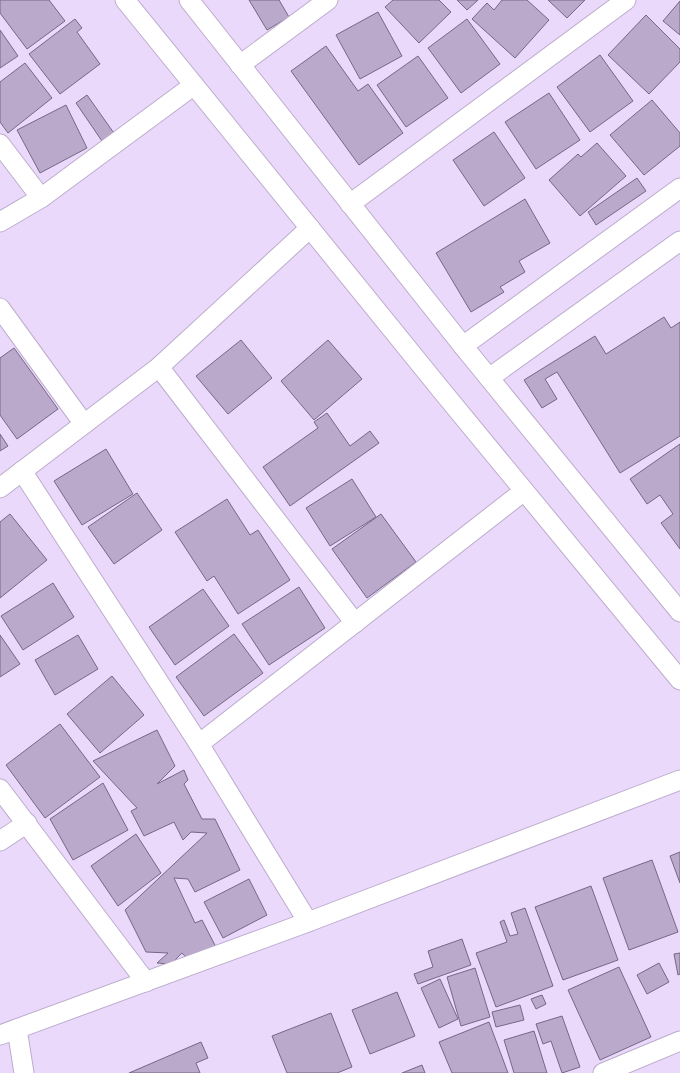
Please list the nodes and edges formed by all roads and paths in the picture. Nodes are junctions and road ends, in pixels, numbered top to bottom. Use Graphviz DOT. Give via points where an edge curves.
graph roads {
  1 [pos="125,0"];
  2 [pos="188,0"];
  3 [pos="328,0"];
  4 [pos="626,0"];
  5 [pos="240,65"];
  6 [pos="194,85"];
  7 [pos="0,144"];
  8 [pos="680,188"];
  9 [pos="41,198"];
  10 [pos="350,204"];
  11 [pos="0,222"];
  12 [pos="310,228"];
  13 [pos="680,241"];
  14 [pos="0,308"];
  15 [pos="463,346"];
  16 [pos="159,367"];
  17 [pos="489,378"];
  18 [pos="84,424"];
  19 [pos="22,471"];
  20 [pos="0,488"];
  21 [pos="524,491"];
  22 [pos="680,612"];
  23 [pos="355,622"];
  24 [pos="680,680"];
  25 [pos="199,744"];
  26 [pos="680,780"];
  27 [pos="0,789"];
  28 [pos="27,823"];
  29 [pos="0,841"];
  30 [pos="308,922"];
  31 [pos="146,982"];
  32 [pos="8,1032"];
  33 [pos="680,1041"];
  34 [pos="24,1073"];
  35 [pos="603,1073"];
  1 -- 6 [label="street"];
  2 -- 5 [label="street"];
  3 -- 5 [label="street"];
  4 -- 10 [label="street"];
  5 -- 10 [label="street"];
  6 -- 9 [label="street"];
  6 -- 12 [label="street"];
  7 -- 9 [label="street"];
  8 -- 15 [label="street"];
  9 -- 11 [label="street"];
  10 -- 15 [label="street"];
  12 -- 16 [label="street"];
  12 -- 21 [label="street"];
  13 -- 17 [label="street"];
  14 -- 18 [label="street"];
  15 -- 17 [label="street"];
  16 -- 18 [label="street"];
  16 -- 23 [label="street"];
  17 -- 22 [label="street"];
  18 -- 19 [label="street"];
  19 -- 20 [label="street"];
  19 -- 25 [label="street"];
  21 -- 23 [label="street"];
  21 -- 24 [label="street"];
  23 -- 25 [label="street"];
  25 -- 30 [label="street"];
  26 -- 30 [label="street"];
  27 -- 28 [label="street"];
  28 -- 29 [label="street"];
  28 -- 31 [label="street"];
  30 -- 31 [label="street"];
  31 -- 32 [label="street"];
  32 -- 34 [label="street"];
  33 -- 35 [label="street"];
}
